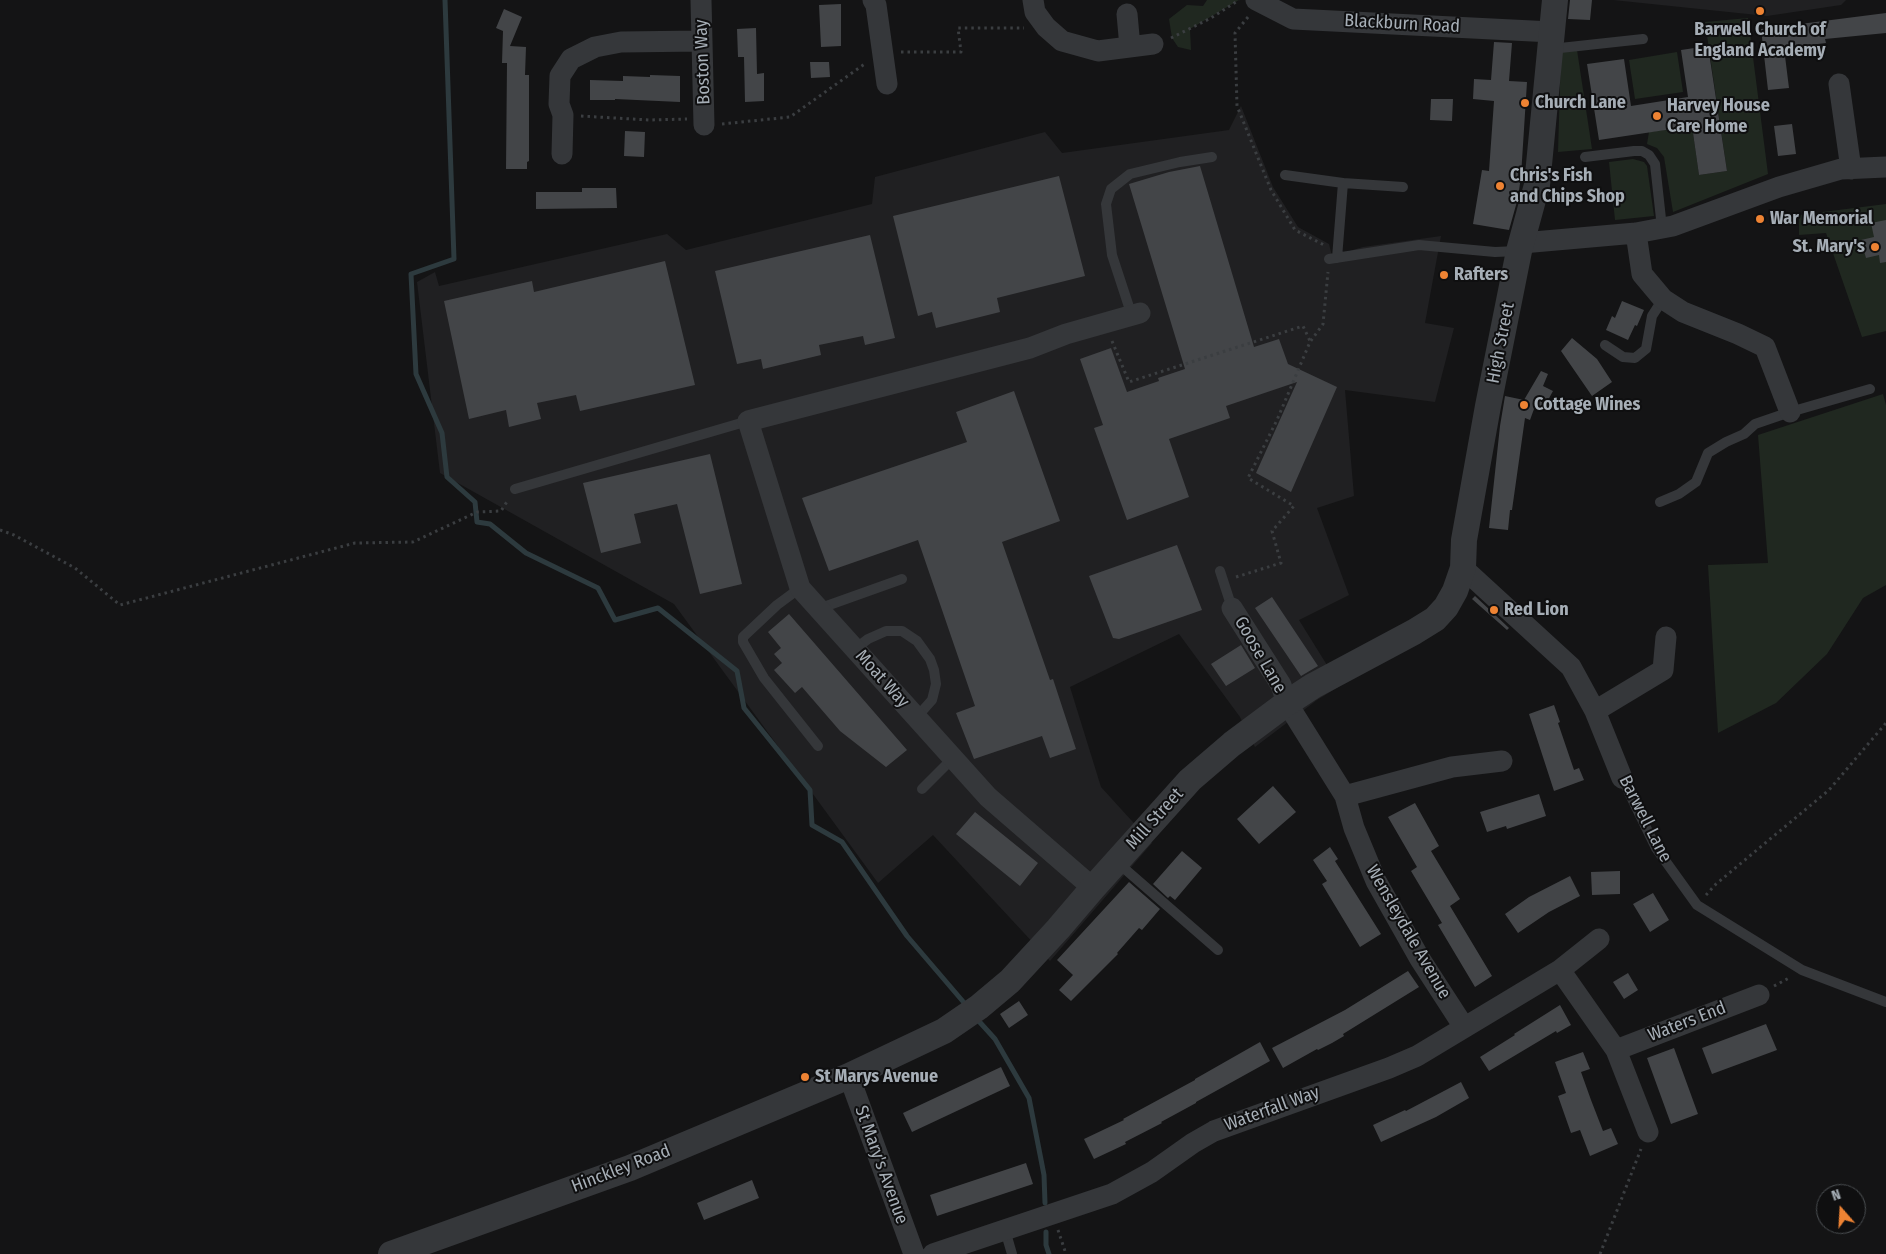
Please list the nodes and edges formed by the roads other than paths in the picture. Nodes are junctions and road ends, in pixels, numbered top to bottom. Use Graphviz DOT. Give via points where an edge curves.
graph roads {
  1 [pos="701,0"];
  2 [pos="873,0"];
  3 [pos="1033,0"];
  4 [pos="1555,0"];
  5 [pos="1251,1"];
  6 [pos="1293,9"];
  7 [pos="1127,14"];
  8 [pos="1643,39"];
  9 [pos="1551,40"];
  10 [pos="701,41"];
  11 [pos="1153,44"];
  12 [pos="1130,47"];
  13 [pos="887,84"];
  14 [pos="1839,84"];
  15 [pos="704,120"];
  16 [pos="562,154"];
  17 [pos="1212,157"];
  18 [pos="1585,157"];
  19 [pos="1886,167"];
  20 [pos="1851,169"];
  21 [pos="1285,175"];
  22 [pos="1342,183"];
  23 [pos="1404,187"];
  24 [pos="1662,228"];
  25 [pos="1636,233"];
  26 [pos="1520,247"];
  27 [pos="1663,299"];
  28 [pos="1136,314"];
  29 [pos="1605,345"];
  30 [pos="1870,389"];
  31 [pos="1790,412"];
  32 [pos="748,421"];
  33 [pos="515,488"];
  34 [pos="1660,502"];
  35 [pos="1464,568"];
  36 [pos="1220,571"];
  37 [pos="902,579"];
  38 [pos="800,588"];
  39 [pos="1232,608"];
  40 [pos="818,609"];
  41 [pos="1666,637"];
  42 [pos="855,650"];
  43 [pos="1287,703"];
  44 [pos="1596,711"];
  45 [pos="916,718"];
  46 [pos="818,746"];
  47 [pos="953,758"];
  48 [pos="1502,761"];
  49 [pos="1622,778"];
  50 [pos="922,788"];
  51 [pos="1345,796"];
  52 [pos="1117,862"];
  53 [pos="1093,888"];
  54 [pos="1599,939"];
  55 [pos="1218,950"];
  56 [pos="1560,970"];
  57 [pos="1759,994"];
  58 [pos="1886,1002"];
  59 [pos="1464,1027"];
  60 [pos="1616,1050"];
  61 [pos="849,1076"];
  62 [pos="1648,1132"];
  63 [pos="1005,1230"];
  64 [pos="391,1254"];
  65 [pos="914,1254"];
  66 [pos="932,1254"];
  67 [pos="1012,1254"];
  1 -- 10 [label="street, Boston Way"];
  2 -- 13 [label="street"];
  3 -- 12 [label="street" via="1036,12 1046,27 1062,41 1098,51"];
  4 -- 9 [label="street, High Street"];
  5 -- 6 [label="street, Blackburn Road"];
  6 -- 9 [label="street, Blackburn Road"];
  7 -- 12 [label="street"];
  8 -- 9 [label="lane"];
  9 -- 26 [label="street, High Street" via="1536,185"];
  10 -- 15 [label="street, Boston Way"];
  10 -- 16 [label="street" via="621,42 595,47 571,59 560,76"];
  11 -- 12 [label="street"];
  14 -- 20 [label="street"];
  17 -- 28 [label="lane" via="1130,174 1111,189 1106,204 1112,255"];
  18 -- 24 [label="lane" via="1634,151 1649,155 1655,164"];
  19 -- 20 [label="street"];
  20 -- 24 [label="street" via="1779,187"];
  21 -- 22 [label="lane"];
  22 -- 23 [label="lane"];
  22 -- 26 [label="lane" via="1333,259 1419,245 1495,252"];
  24 -- 25 [label="street"];
  25 -- 26 [label="street"];
  25 -- 27 [label="street" via="1642,274"];
  26 -- 35 [label="street, High Street" via="1473,486 1464,540"];
  27 -- 29 [label="lane" via="1652,316 1646,349 1635,358 1623,357"];
  27 -- 31 [label="street" via="1683,312 1765,347"];
  28 -- 32 [label="street" via="1030,348"];
  30 -- 31 [label="lane"];
  31 -- 34 [label="lane" via="1755,424 1744,434 1708,453 1696,482"];
  32 -- 33 [label="lane"];
  32 -- 38 [label="street, Moat Way"];
  35 -- 43 [label="street, Mill Street" via="1455,591 1436,619"];
  35 -- 44 [label="street, Barwell Lane" via="1571,667"];
  36 -- 39 [label="lane"];
  37 -- 40 [label="lane"];
  38 -- 40 [label="street, Moat Way"];
  38 -- 46 [label="lane" via="743,637 743,642 764,678"];
  39 -- 43 [label="street, Goose Lane" via="1281,685"];
  40 -- 42 [label="street, Moat Way"];
  41 -- 44 [label="street" via="1663,670"];
  42 -- 45 [label="street, Moat Way"];
  42 -- 45 [label="lane" via="868,639 886,632 902,631 917,642 930,659 936,684 932,700"];
  43 -- 51 [label="street, Wensleydale Avenue"];
  43 -- 52 [label="street, Mill Street" via="1190,780"];
  44 -- 49 [label="street, Barwell Lane"];
  45 -- 47 [label="street, Moat Way"];
  47 -- 50 [label="lane"];
  47 -- 53 [label="street, Moat Way" via="988,797"];
  48 -- 51 [label="street" via="1452,767"];
  49 -- 58 [label="lane, Barwell Lane" via="1656,848 1697,905 1802,970"];
  51 -- 59 [label="street, Wensleydale Avenue" via="1354,828 1376,881 1420,959"];
  52 -- 53 [label="street, Mill Street"];
  52 -- 55 [label="lane"];
  53 -- 61 [label="street, Mill Street" via="1010,981 979,1007 944,1031"];
  54 -- 56 [label="street, Waterfall Way"];
  56 -- 59 [label="street, Waterfall Way"];
  56 -- 60 [label="street"];
  57 -- 60 [label="street, Waters End"];
  59 -- 63 [label="street, Waterfall Way" via="1417,1056 1389,1068 1214,1131 1112,1194"];
  60 -- 62 [label="street"];
  61 -- 64 [label="street, Hinckley Road" via="630,1168"];
  61 -- 65 [label="street, St Mary's Avenue"];
  63 -- 66 [label="street, Waterfall Way"];
  63 -- 67 [label="lane"];
}
